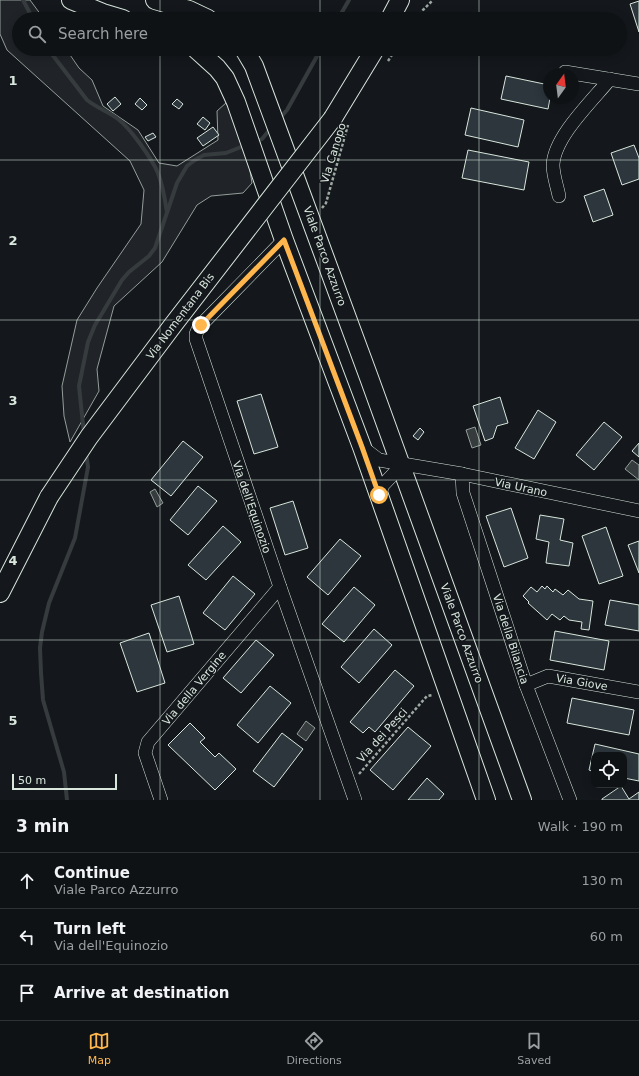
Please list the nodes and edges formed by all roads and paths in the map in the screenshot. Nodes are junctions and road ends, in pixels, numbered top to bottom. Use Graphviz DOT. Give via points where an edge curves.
graph roads {
  1 [pos="72,0"];
  2 [pos="155,0"];
  3 [pos="400,0"];
  4 [pos="433,0"];
  5 [pos="101,12"];
  6 [pos="193,12"];
  7 [pos="394,12"];
  8 [pos="422,12"];
  9 [pos="204,56"];
  10 [pos="248,56"];
  11 [pos="371,56"];
  12 [pos="391,56"];
  13 [pos="385,65"];
  14 [pos="579,74"];
  15 [pos="610,79"];
  16 [pos="639,84"];
  17 [pos="352,120"];
  18 [pos="559,196"];
  19 [pos="312,220"];
  20 [pos="284,240"];
  21 [pos="362,447"];
  22 [pos="402,465"];
  23 [pos="462,474"];
  24 [pos="379,495"];
  25 [pos="639,511"];
  26 [pos="280,587"];
  27 [pos="0,593"];
  28 [pos="526,685"];
  29 [pos="447,689"];
  30 [pos="639,692"];
  31 [pos="349,784"];
  32 [pos="161,800"];
  33 [pos="355,800"];
  34 [pos="486,800"];
  35 [pos="522,800"];
  36 [pos="570,800"];
  1 -- 5 [label="street"];
  2 -- 6 [label="street"];
  3 -- 7 [label="street"];
  4 -- 8 [label="path"];
  9 -- 20 [label="street" via="225,78 236,102"];
  10 -- 19 [label="street, Viale Parco Azzurro"];
  11 -- 27 [label="street, Via Nomentana Bis, bridge" via="333,118 89,437 49,498"];
  12 -- 13 [label="path"];
  14 -- 15 [label="street"];
  15 -- 16 [label="street"];
  15 -- 18 [label="street" via="568,129 558,147 553,166"];
  17 -- 19 [label="path, Via Canopo" via="348,126 326,203"];
  19 -- 22 [label="street, Viale Parco Azzurro"];
  20 -- 21 [label="street"];
  20 -- 26 [label="street, Via dell'Equinozio" via="199,327 196,334"];
  21 -- 22 [label="street" via="379,460"];
  21 -- 24 [label="street"];
  22 -- 23 [label="street, Via Urano"];
  22 -- 24 [label="street" via="383,485"];
  22 -- 35 [label="street, Viale Parco Azzurro"];
  23 -- 25 [label="street, Via Urano"];
  23 -- 28 [label="street, Via della Bilancia" via="463,493"];
  24 -- 29 [label="street"];
  26 -- 31 [label="street, Via dell'Equinozio"];
  26 -- 32 [label="street, Via della Vergine" via="148,742 145,753"];
  28 -- 30 [label="street, Via Giove" via="548,676"];
  28 -- 36 [label="street, Via della Bilancia"];
  29 -- 31 [label="path, Via dei Pesci" via="427,696"];
  29 -- 34 [label="street"];
  31 -- 33 [label="street, Via dell'Equinozio"];
}
